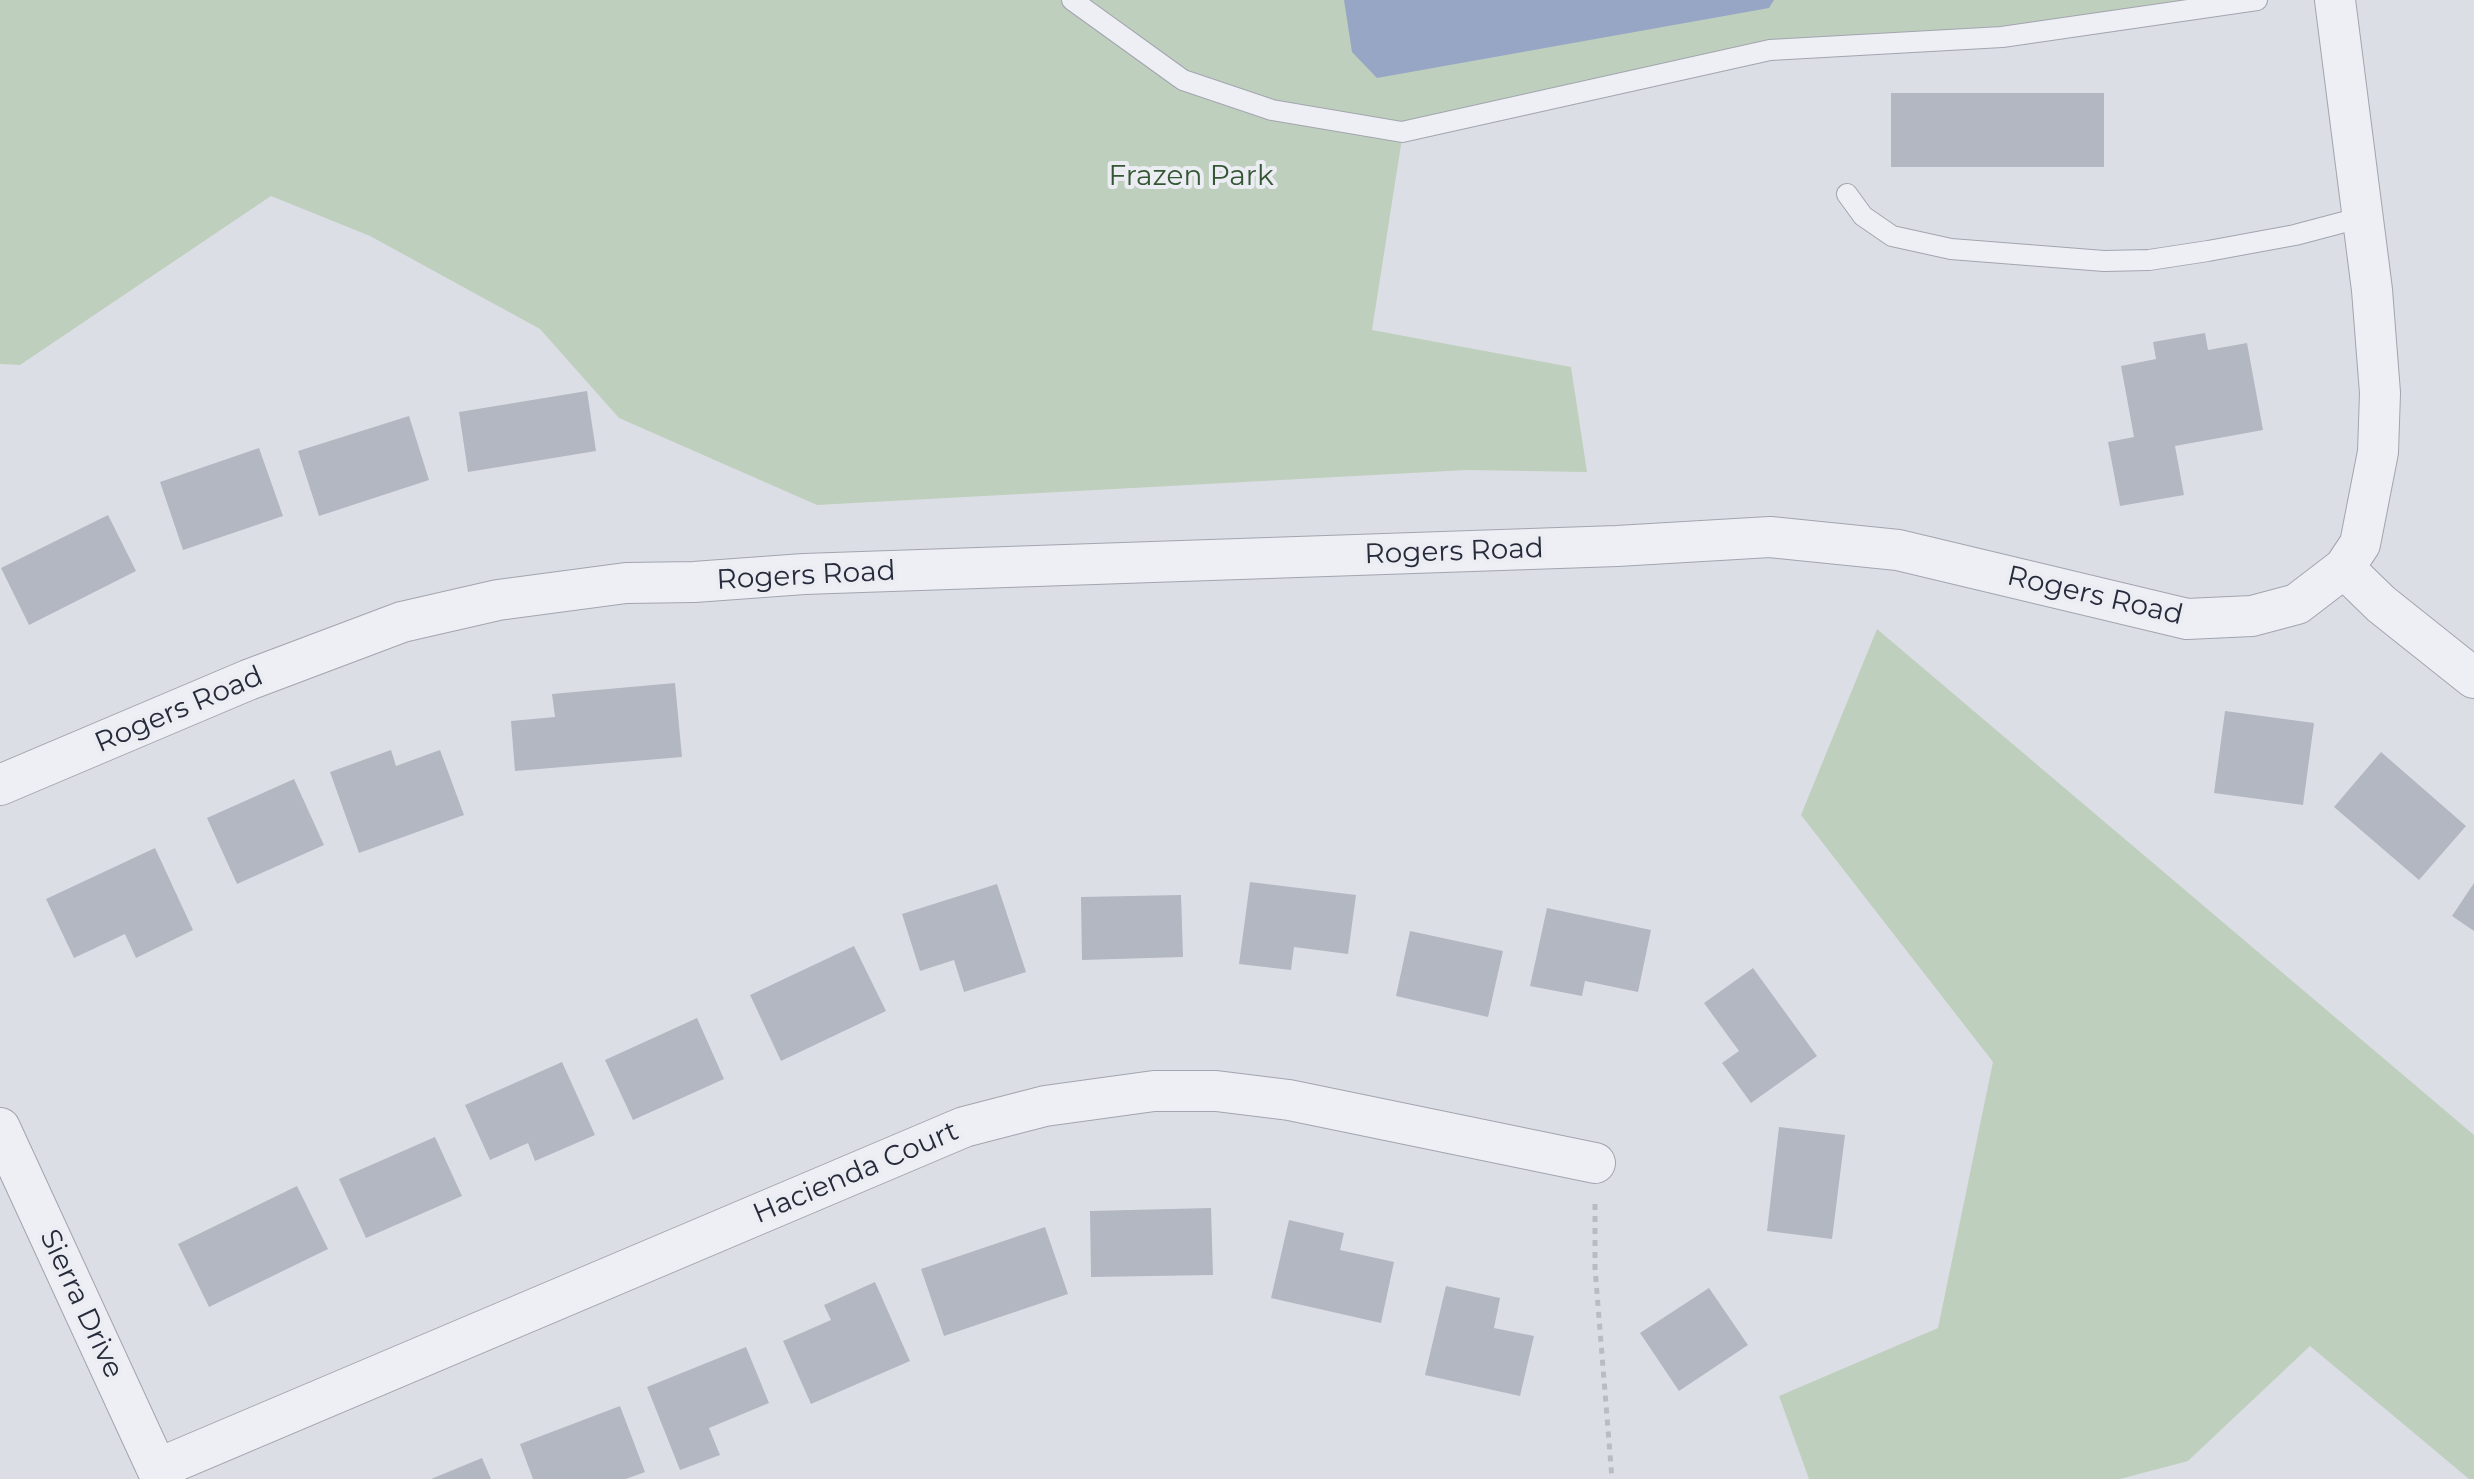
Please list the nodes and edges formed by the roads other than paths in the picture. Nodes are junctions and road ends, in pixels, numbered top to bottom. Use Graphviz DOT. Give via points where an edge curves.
graph roads {
  1 [pos="1072,0"];
  2 [pos="2257,0"];
  3 [pos="2335,0"];
  4 [pos="2181,5"];
  5 [pos="1847,194"];
  6 [pos="2363,217"];
  7 [pos="2344,568"];
  8 [pos="2474,678"];
  9 [pos="0,785"];
  10 [pos="0,1128"];
  11 [pos="1595,1163"];
  12 [pos="161,1474"];
  1 -- 4 [label="lane" via="1183,80 1272,110 1402,132 1770,50 2002,37"];
  2 -- 4 [label="lane"];
  3 -- 6 [label="street, Rogers Road"];
  5 -- 6 [label="lane" via="1863,216 1892,236 1951,249 2104,261 2208,251"];
  6 -- 7 [label="street, Rogers Road" via="2380,393 2378,452 2360,544"];
  7 -- 8 [label="street"];
  7 -- 9 [label="street, Rogers Road" via="2297,604 2252,616 2187,619 1898,550 1770,537 626,583 498,600 402,622 248,680"];
  10 -- 12 [label="street, Sierra Drive"];
  11 -- 12 [label="street, Hacienda Court" via="1289,1100 1216,1091 1154,1091 1045,1106 964,1127"];
}
